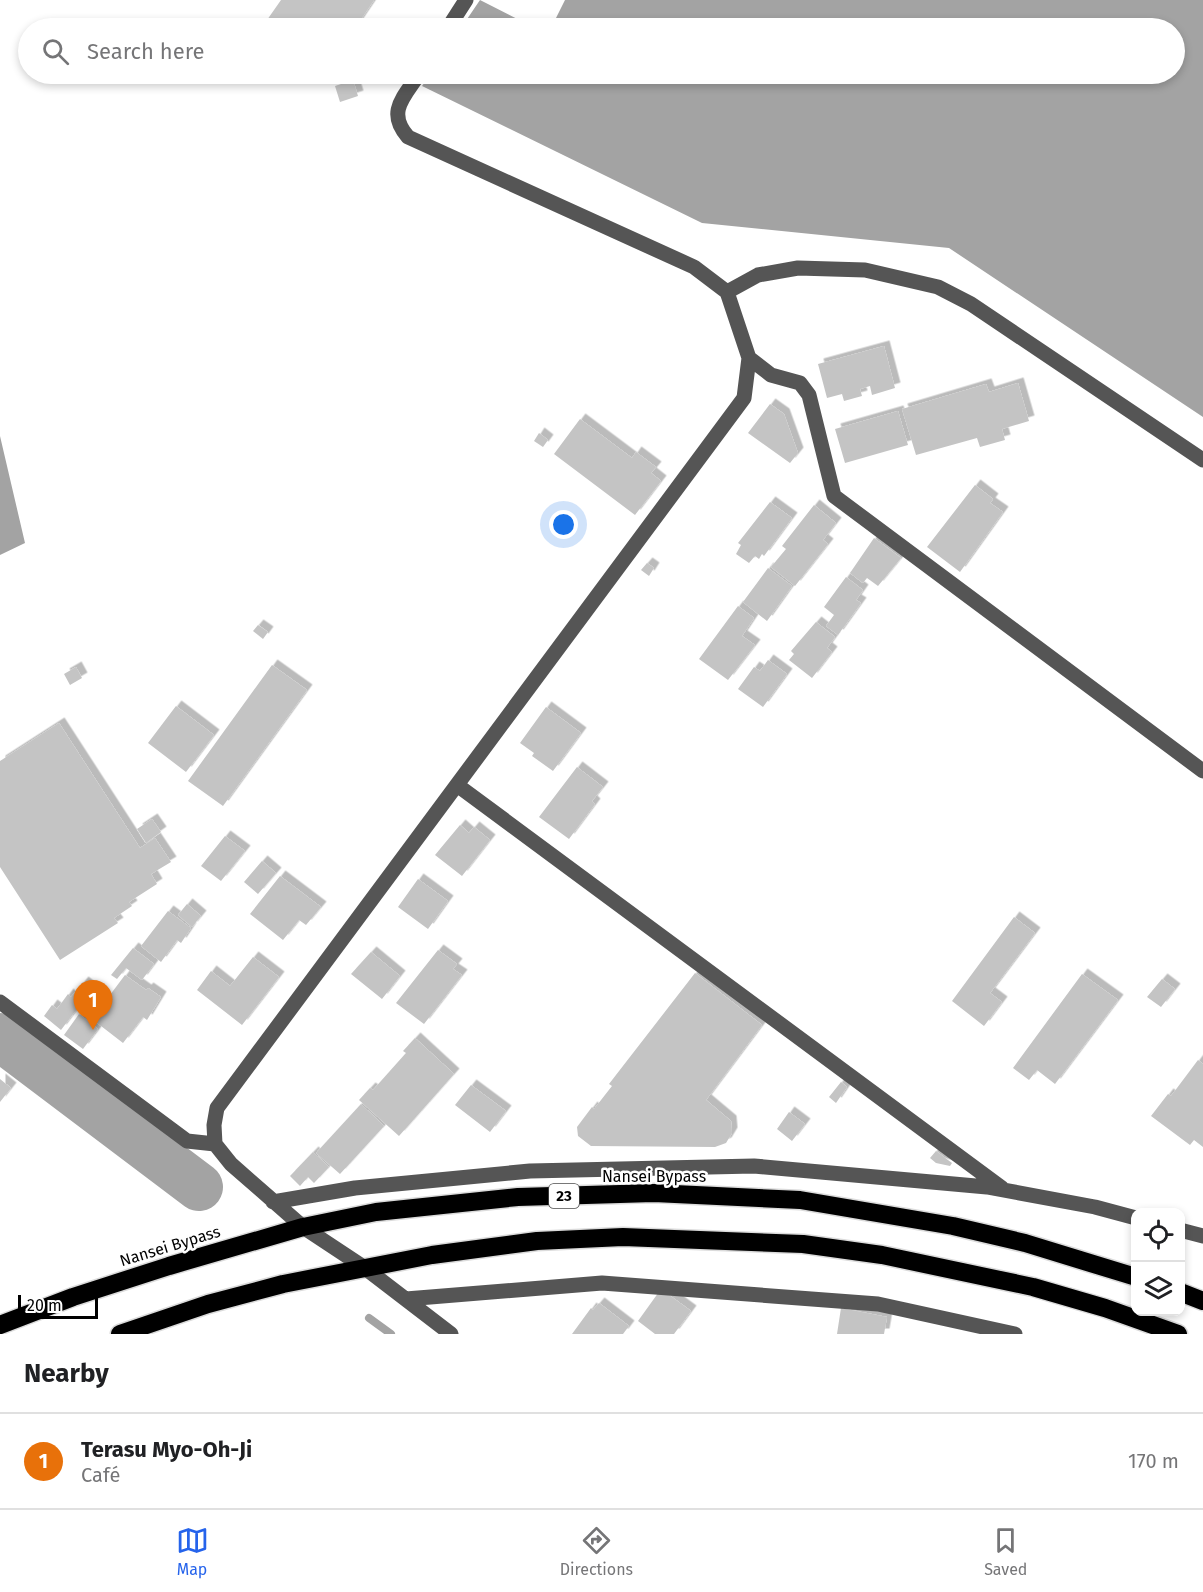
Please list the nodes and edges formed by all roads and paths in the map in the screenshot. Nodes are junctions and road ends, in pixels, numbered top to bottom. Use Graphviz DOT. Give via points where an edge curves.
graph roads {
  1 [pos="466,0"];
  2 [pos="454,18"];
  3 [pos="413,84"];
  4 [pos="727,292"];
  5 [pos="748,358"];
  6 [pos="1203,460"];
  7 [pos="1203,771"];
  8 [pos="457,785"];
  9 [pos="0,1002"];
  10 [pos="215,1144"];
  11 [pos="1004,1190"];
  12 [pos="273,1202"];
  13 [pos="1131,1217"];
  14 [pos="303,1227"];
  15 [pos="1185,1231"];
  16 [pos="1203,1236"];
  17 [pos="365,1268"];
  18 [pos="1131,1275"];
  19 [pos="1185,1294"];
  20 [pos="405,1299"];
  21 [pos="1203,1301"];
  22 [pos="0,1325"];
  23 [pos="120,1334"];
  24 [pos="451,1334"];
  25 [pos="1015,1334"];
  26 [pos="1178,1334"];
  1 -- 2 [label="street"];
  3 -- 4 [label="street" via="397,108 399,124 408,137 694,267"];
  4 -- 5 [label="street"];
  4 -- 6 [label="street" via="758,275 798,268 865,270 938,287 971,304"];
  5 -- 7 [label="street" via="771,375 800,383 808,395 834,496"];
  5 -- 8 [label="street" via="744,398"];
  8 -- 10 [label="street" via="217,1108"];
  8 -- 11 [label="street"];
  9 -- 10 [label="street" via="187,1142"];
  10 -- 12 [label="street"];
  11 -- 12 [label="street" via="742,1167 530,1171 355,1188"];
  11 -- 13 [label="street"];
  12 -- 14 [label="street"];
  14 -- 17 [label="street"];
  14 -- 18 [label="highway, Nansei Bypass / 23" via="376,1212 518,1197 654,1193 800,1200 953,1226"];
  14 -- 22 [label="highway, Nansei Bypass / 23" via="73,1297"];
  15 -- 16 [label="street"];
  17 -- 20 [label="street"];
  17 -- 23 [label="highway" via="208,1304"];
  17 -- 26 [label="highway" via="537,1241 623,1237 802,1244 882,1255 1033,1287"];
  19 -- 21 [label="highway"];
  20 -- 24 [label="street"];
  20 -- 25 [label="street" via="602,1283 878,1304"];
}
